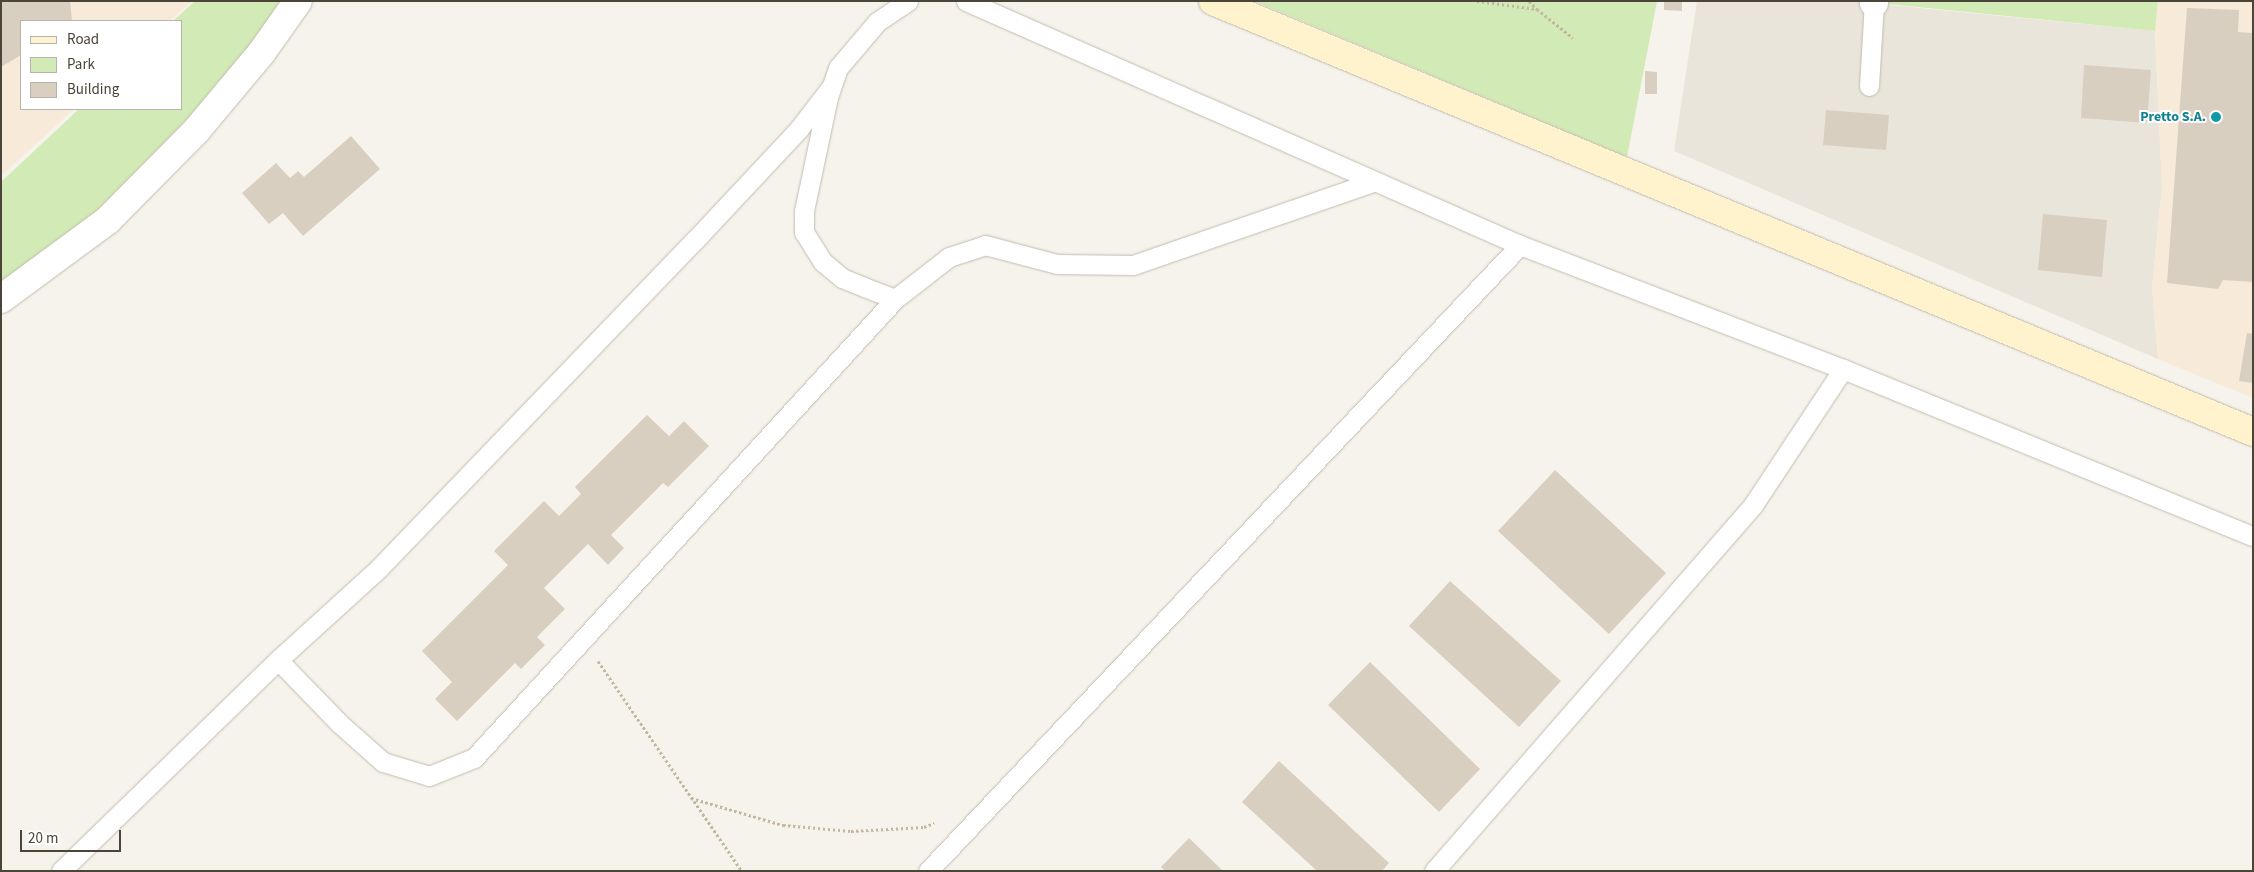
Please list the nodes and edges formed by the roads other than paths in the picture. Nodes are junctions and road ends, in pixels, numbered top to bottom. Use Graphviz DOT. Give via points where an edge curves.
graph roads {
  1 [pos="298,1"];
  2 [pos="908,1"];
  3 [pos="966,1"];
  4 [pos="1213,1"];
  5 [pos="1874,2"];
  6 [pos="1869,86"];
  7 [pos="832,87"];
  8 [pos="1374,181"];
  9 [pos="1520,245"];
  10 [pos="896,298"];
  11 [pos="1,299"];
  12 [pos="1842,369"];
  13 [pos="2253,432"];
  14 [pos="2253,536"];
  15 [pos="278,660"];
  16 [pos="61,871"];
  17 [pos="928,871"];
  18 [pos="1434,871"];
  1 -- 11 [label="street" via="262,52 196,131 108,220"];
  2 -- 7 [label="lane" via="877,22 856,44 838,68"];
  3 -- 8 [label="lane"];
  4 -- 13 [label="street"];
  5 -- 6 [label="lane"];
  7 -- 10 [label="lane" via="804,211 804,232 823,262 842,278"];
  7 -- 15 [label="lane" via="798,130 379,568"];
  8 -- 9 [label="lane"];
  8 -- 10 [label="lane" via="1133,265 1057,264 985,245 948,256"];
  9 -- 12 [label="lane"];
  9 -- 17 [label="lane"];
  10 -- 15 [label="lane" via="474,758 429,776 382,762"];
  12 -- 14 [label="lane"];
  12 -- 18 [label="lane" via="1753,505"];
  15 -- 16 [label="lane"];
}
